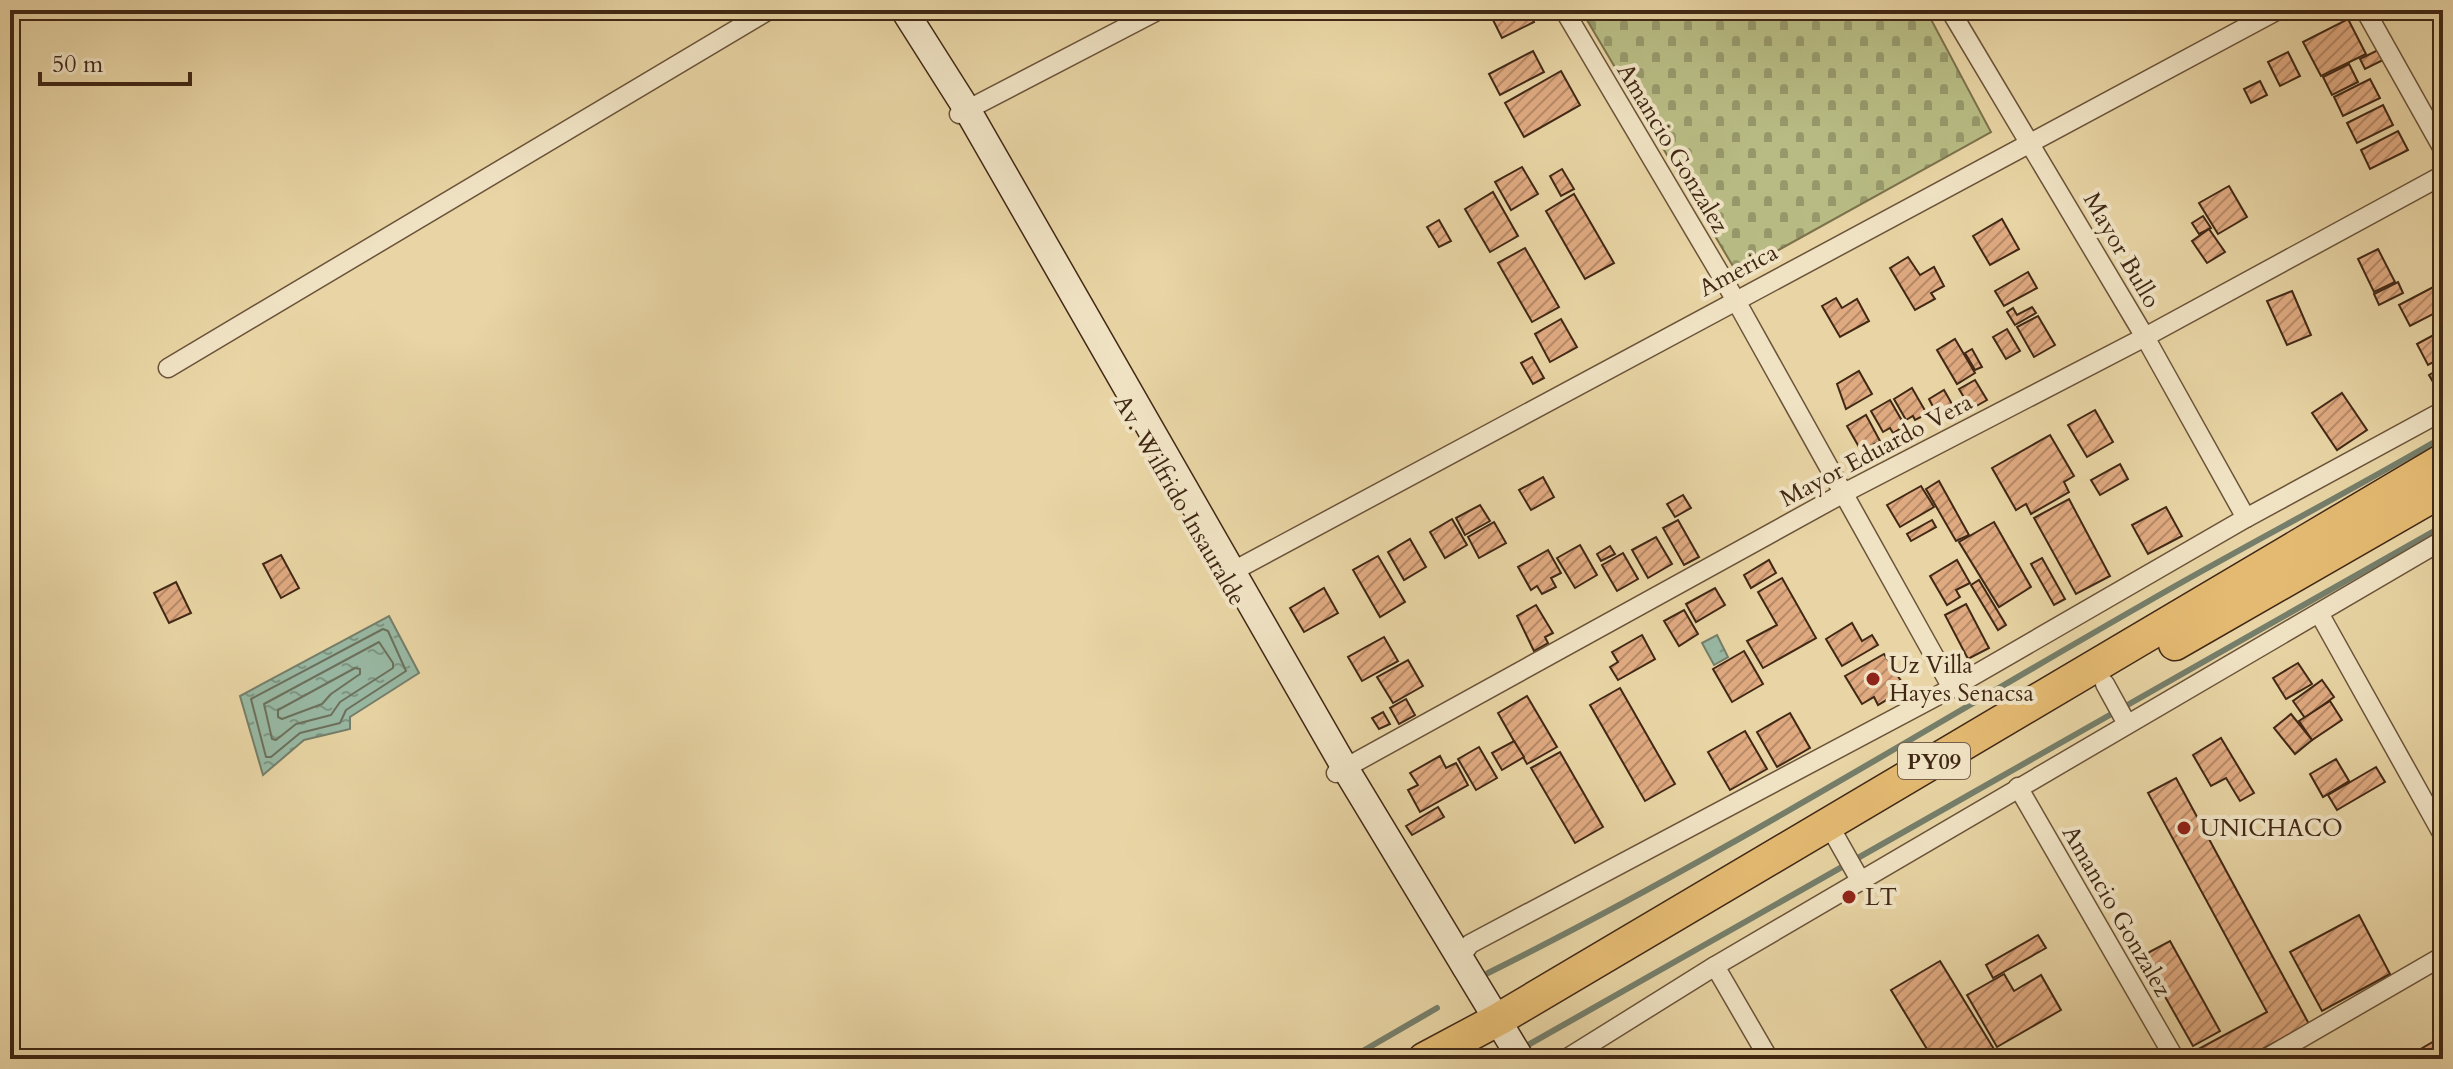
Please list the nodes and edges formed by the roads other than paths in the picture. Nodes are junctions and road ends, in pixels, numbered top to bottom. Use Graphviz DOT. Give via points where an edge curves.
graph roads {
  1 [pos="769,10"];
  2 [pos="892,10"];
  3 [pos="904,10"];
  4 [pos="1159,10"];
  5 [pos="1564,10"];
  6 [pos="1950,10"];
  7 [pos="2278,10"];
  8 [pos="2365,10"];
  9 [pos="962,113"];
  10 [pos="2031,141"];
  11 [pos="2443,149"];
  12 [pos="2443,175"];
  13 [pos="1735,299"];
  14 [pos="2145,337"];
  15 [pos="168,368"];
  16 [pos="2443,411"];
  17 [pos="2443,460"];
  18 [pos="2443,490"];
  19 [pos="1842,494"];
  20 [pos="2246,518"];
  21 [pos="2443,540"];
  22 [pos="1228,574"];
  23 [pos="2319,613"];
  24 [pos="1952,688"];
  25 [pos="2118,706"];
  26 [pos="1340,770"];
  27 [pos="2018,787"];
  28 [pos="2443,835"];
  29 [pos="1848,859"];
  30 [pos="1462,955"];
  31 [pos="2443,956"];
  32 [pos="1715,966"];
  33 [pos="1466,992"];
  34 [pos="1501,1039"];
  35 [pos="1424,1059"];
  36 [pos="1459,1059"];
  37 [pos="1566,1059"];
  38 [pos="1769,1059"];
  39 [pos="2175,1059"];
  40 [pos="2265,1059"];
  1 -- 15 [label="street"];
  2 -- 9 [label="street, Av. Wilfrido Insauralde"];
  3 -- 9 [label="street"];
  4 -- 9 [label="street"];
  5 -- 13 [label="street, Amancio Gonzalez"];
  6 -- 10 [label="street, Mayor Bullo"];
  7 -- 10 [label="street, America"];
  8 -- 11 [label="street"];
  9 -- 22 [label="street, Av. Wilfrido Insauralde"];
  10 -- 13 [label="street, America"];
  10 -- 14 [label="street, Mayor Bullo"];
  12 -- 14 [label="street, Mayor Eduardo Vera"];
  13 -- 19 [label="street, Amancio Gonzalez"];
  13 -- 22 [label="street, America"];
  14 -- 19 [label="street, Mayor Eduardo Vera"];
  14 -- 20 [label="street, Mayor Bullo"];
  16 -- 20 [label="street"];
  17 -- 34 [label="highway, PY09"];
  18 -- 25 [label="highway, PY09"];
  19 -- 24 [label="street, Amancio Gonzalez"];
  19 -- 26 [label="street, Mayor Eduardo Vera"];
  20 -- 24 [label="street"];
  21 -- 23 [label="street"];
  22 -- 26 [label="street, Av. Wilfrido Insauralde"];
  23 -- 25 [label="street"];
  23 -- 28 [label="street"];
  24 -- 30 [label="street" via="1470,944"];
  25 -- 27 [label="street"];
  25 -- 29 [label="highway, PY09"];
  26 -- 30 [label="street"];
  26 -- 33 [label="street, Av. Wilfrido Insauralde"];
  27 -- 29 [label="street"];
  27 -- 39 [label="street, Amancio Gonzalez"];
  29 -- 32 [label="street"];
  29 -- 34 [label="highway, PY09"];
  30 -- 33 [label="street"];
  30 -- 34 [label="street"];
  31 -- 40 [label="street"];
  32 -- 37 [label="street"];
  32 -- 38 [label="street"];
  33 -- 34 [label="street, Av. Wilfrido Insauralde"];
  34 -- 35 [label="highway, PY09"];
  34 -- 36 [label="highway, PY09"];
}
